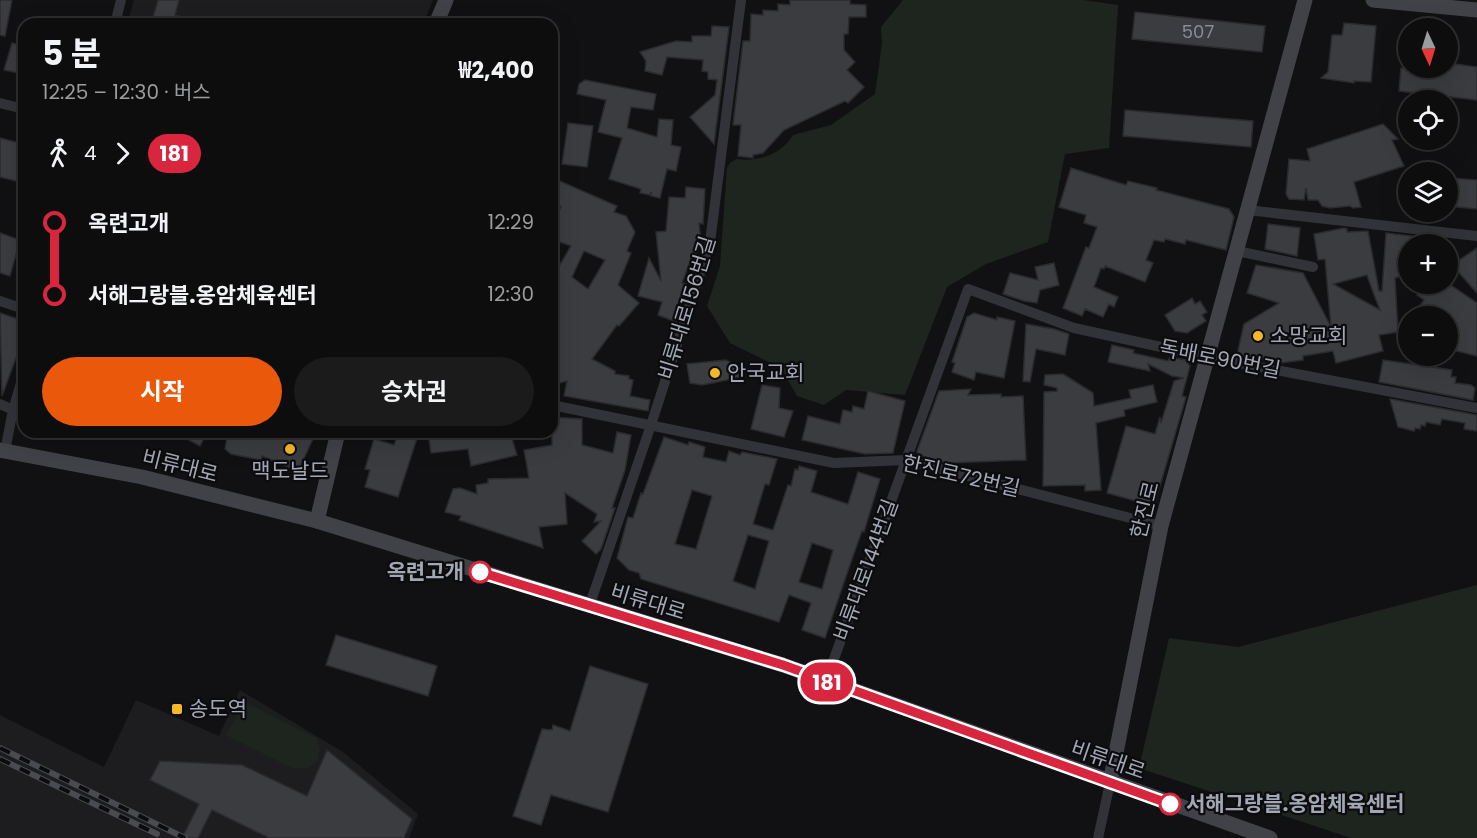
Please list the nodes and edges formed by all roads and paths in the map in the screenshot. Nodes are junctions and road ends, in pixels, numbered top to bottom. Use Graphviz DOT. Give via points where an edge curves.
graph roads {
  1 [pos="121,0"];
  2 [pos="446,0"];
  3 [pos="741,0"];
  4 [pos="1305,0"];
  5 [pos="1373,0"];
  6 [pos="1477,10"];
  7 [pos="116,18"];
  8 [pos="438,18"];
  9 [pos="0,103"];
  10 [pos="18,108"];
  11 [pos="1247,210"];
  12 [pos="1477,236"];
  13 [pos="1237,250"];
  14 [pos="1313,267"];
  15 [pos="969,289"];
  16 [pos="0,301"];
  17 [pos="18,307"];
  18 [pos="1208,357"];
  19 [pos="18,393"];
  20 [pos="0,404"];
  21 [pos="558,406"];
  22 [pos="1477,408"];
  23 [pos="13,410"];
  24 [pos="651,425"];
  25 [pos="337,438"];
  26 [pos="3,450"];
  27 [pos="906,460"];
  28 [pos="317,521"];
  29 [pos="1161,526"];
  30 [pos="589,607"];
  31 [pos="826,681"];
  32 [pos="1110,783"];
  33 [pos="1098,838"];
  34 [pos="1270,838"];
  1 -- 7 [label="street"];
  2 -- 8 [label="main road"];
  3 -- 24 [label="street, 비류대로156번길" via="710,242"];
  4 -- 11 [label="main road, 한진로"];
  5 -- 6 [label="main road"];
  9 -- 10 [label="street"];
  11 -- 12 [label="street"];
  11 -- 13 [label="main road, 한진로"];
  13 -- 14 [label="street"];
  13 -- 18 [label="main road, 한진로"];
  15 -- 18 [label="street, 독배로90번길" via="1074,328"];
  15 -- 27 [label="street, 비류대로144번길"];
  16 -- 17 [label="street"];
  18 -- 22 [label="street, 독배로90번길"];
  18 -- 29 [label="main road, 한진로"];
  19 -- 23 [label="street"];
  20 -- 23 [label="street"];
  21 -- 24 [label="street, 한진로72번길"];
  23 -- 26 [label="street"];
  24 -- 27 [label="street, 한진로72번길" via="834,463"];
  24 -- 30 [label="street, 비류대로156번길"];
  25 -- 28 [label="main road"];
  26 -- 28 [label="main road, 비류대로" via="142,477"];
  27 -- 29 [label="street, 한진로72번길"];
  27 -- 31 [label="street, 비류대로144번길"];
  28 -- 30 [label="main road, 비류대로"];
  29 -- 32 [label="main road, 한진로"];
  30 -- 31 [label="main road, 비류대로"];
  31 -- 32 [label="main road, 비류대로"];
  32 -- 33 [label="street"];
  32 -- 34 [label="main road, 비류대로"];
}
